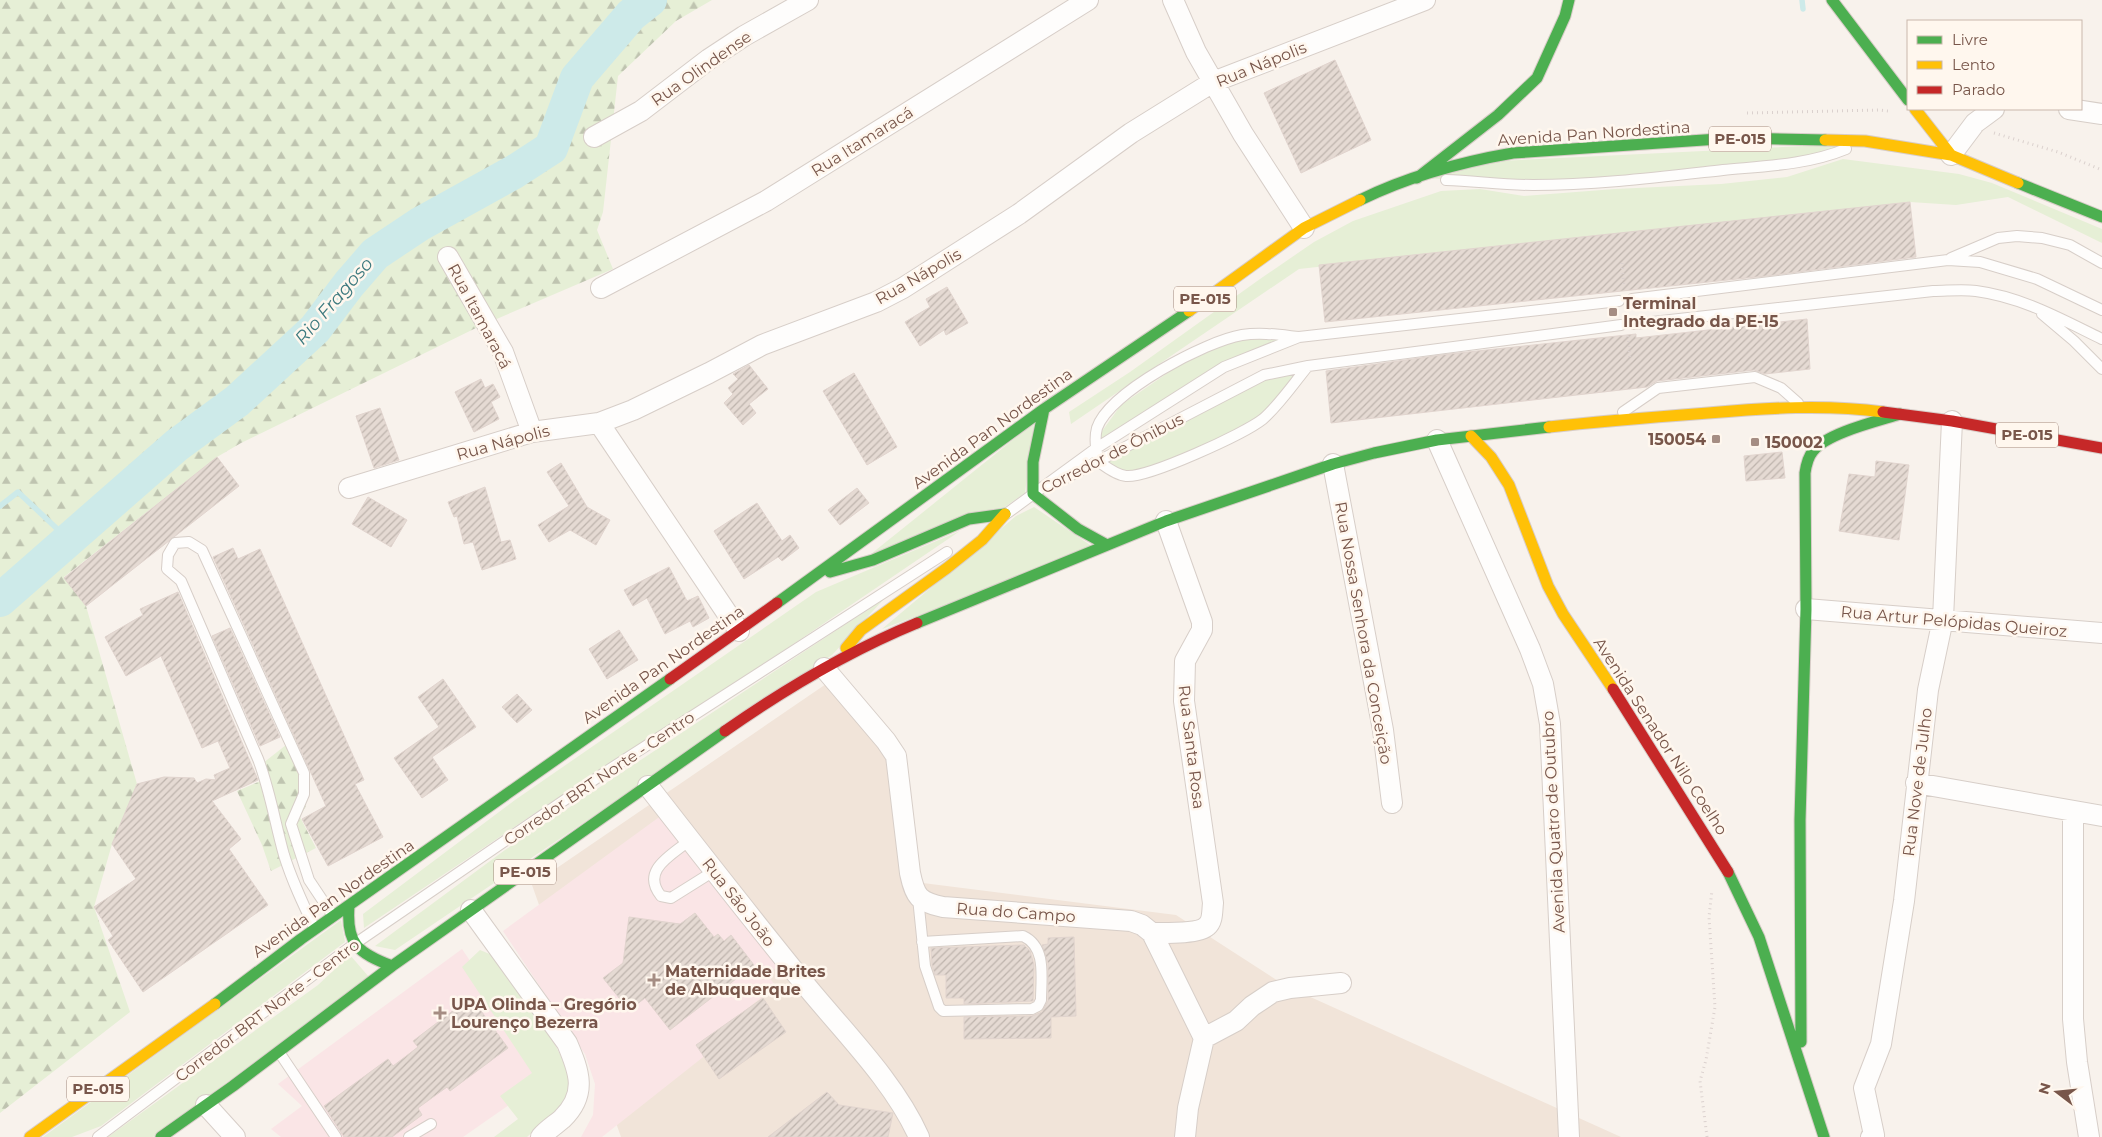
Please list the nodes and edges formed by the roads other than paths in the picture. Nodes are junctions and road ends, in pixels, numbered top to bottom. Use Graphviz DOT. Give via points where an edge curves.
graph roads {
  1 [pos="808,0"];
  2 [pos="1088,0"];
  3 [pos="1173,0"];
  4 [pos="1425,0"];
  5 [pos="1569,0"];
  6 [pos="1832,0"];
  7 [pos="1213,82"];
  8 [pos="1907,99"];
  9 [pos="1916,110"];
  10 [pos="1993,110"];
  11 [pos="2076,110"];
  12 [pos="2102,114"];
  13 [pos="594,137"];
  14 [pos="1865,141"];
  15 [pos="1951,155"];
  16 [pos="1416,178"];
  17 [pos="2102,217"];
  18 [pos="1304,228"];
  19 [pos="448,257"];
  20 [pos="1948,260"];
  21 [pos="2102,263"];
  22 [pos="602,288"];
  23 [pos="1632,299"];
  24 [pos="1619,300"];
  25 [pos="2032,305"];
  26 [pos="2102,310"];
  27 [pos="1634,324"];
  28 [pos="1621,326"];
  29 [pos="1299,337"];
  30 [pos="2102,339"];
  31 [pos="1308,366"];
  32 [pos="2102,369"];
  33 [pos="1804,408"];
  34 [pos="1044,410"];
  35 [pos="1900,414"];
  36 [pos="1612,420"];
  37 [pos="1952,421"];
  38 [pos="599,423"];
  39 [pos="532,432"];
  40 [pos="1471,436"];
  41 [pos="1437,440"];
  42 [pos="2102,448"];
  43 [pos="1095,449"];
  44 [pos="1098,462"];
  45 [pos="1333,464"];
  46 [pos="349,488"];
  47 [pos="1034,494"];
  48 [pos="1005,514"];
  49 [pos="1166,521"];
  50 [pos="1107,545"];
  51 [pos="817,575"];
  52 [pos="1806,608"];
  53 [pos="1943,619"];
  54 [pos="739,631"];
  55 [pos="2102,633"];
  56 [pos="831,663"];
  57 [pos="1916,783"];
  58 [pos="648,786"];
  59 [pos="1392,803"];
  60 [pos="2073,811"];
  61 [pos="2102,816"];
  62 [pos="690,840"];
  63 [pos="714,871"];
  64 [pos="918,897"];
  65 [pos="349,906"];
  66 [pos="471,910"];
  67 [pos="333,917"];
  68 [pos="316,929"];
  69 [pos="1152,933"];
  70 [pos="922,942"];
  71 [pos="353,945"];
  72 [pos="392,966"];
  73 [pos="1341,983"];
  74 [pos="1204,1038"];
  75 [pos="279,1051"];
  76 [pos="1801,1066"];
  77 [pos="206,1105"];
  78 [pos="431,1124"];
  79 [pos="97,1136"];
  80 [pos="30,1137"];
  81 [pos="161,1137"];
  82 [pos="235,1137"];
  83 [pos="336,1137"];
  84 [pos="409,1137"];
  85 [pos="541,1137"];
  86 [pos="919,1137"];
  87 [pos="1185,1137"];
  88 [pos="1569,1137"];
  89 [pos="1824,1137"];
  90 [pos="1872,1137"];
  91 [pos="2089,1137"];
  1 -- 13 [label="street, Rua Olindense" via="744,36 641,111"];
  2 -- 22 [label="street, Rua Itamaracá" via="766,201"];
  3 -- 7 [label="street"];
  4 -- 7 [label="street, Rua Nápolis"];
  5 -- 16 [label="main road" via="1537,78 1498,115"];
  6 -- 8 [label="main road"];
  7 -- 18 [label="street"];
  7 -- 38 [label="street, Rua Nápolis" via="1131,133 1019,214 903,288 876,302 762,344 641,406"];
  9 -- 15 [label="main road"];
  10 -- 15 [label="street" via="1975,122"];
  11 -- 12 [label="street"];
  14 -- 15 [label="main road, Avenida Pan Nordestina / PE-015"];
  14 -- 16 [label="main road, Avenida Pan Nordestina / PE-015" via="1733,138 1513,153"];
  14 -- 16 [label="lane" via="1826,157 1793,163 1639,179 1535,185"];
  15 -- 17 [label="main road, Avenida Pan Nordestina / PE-015"];
  16 -- 18 [label="main road, Avenida Pan Nordestina / PE-015" via="1371,195"];
  18 -- 34 [label="main road, Avenida Pan Nordestina / PE-015"];
  19 -- 39 [label="street, Rua Itamaracá" via="503,352"];
  20 -- 21 [label="lane" via="1998,238 2017,236 2070,245"];
  20 -- 23 [label="lane"];
  20 -- 26 [label="lane" via="1980,262 2037,279"];
  24 -- 29 [label="lane"];
  25 -- 27 [label="lane" via="1974,290 1934,291"];
  25 -- 30 [label="lane"];
  25 -- 32 [label="lane"];
  28 -- 31 [label="lane"];
  29 -- 43 [label="lane, Corredor de Ônibus" via="1224,367"];
  29 -- 43 [label="lane" via="1265,333 1241,335 1200,348 1176,360 1119,399 1106,413 1098,428"];
  31 -- 44 [label="lane, Corredor de Ônibus" via="1264,375"];
  31 -- 44 [label="lane" via="1264,418 1252,427 1174,463 1136,476 1124,476"];
  33 -- 35 [label="main road, PE-015"];
  33 -- 36 [label="main road, PE-015"];
  33 -- 36 [label="lane" via="1781,388 1755,377 1658,388"];
  34 -- 47 [label="main road" via="1032,470"];
  34 -- 51 [label="main road, Avenida Pan Nordestina / PE-015"];
  35 -- 37 [label="main road, PE-015"];
  35 -- 52 [label="main road, Avenida Senador Nilo Coelho" via="1826,440 1814,451 1806,467"];
  36 -- 40 [label="main road, PE-015"];
  37 -- 42 [label="main road, PE-015"];
  37 -- 53 [label="street, Rua Nove de Julho"];
  38 -- 39 [label="street, Rua Nápolis"];
  38 -- 54 [label="street"];
  39 -- 46 [label="street, Rua Nápolis"];
  40 -- 41 [label="main road, PE-015"];
  40 -- 76 [label="main road, Avenida Senador Nilo Coelho" via="1491,457 1509,485 1548,586 1563,614 1717,852 1760,937"];
  41 -- 45 [label="main road, PE-015"];
  41 -- 88 [label="street, Avenida Quatro de Outubro" via="1543,684 1550,724"];
  43 -- 44 [label="lane"];
  43 -- 47 [label="lane, Corredor de Ônibus"];
  44 -- 47 [label="lane, Corredor de Ônibus"];
  45 -- 49 [label="main road, PE-015"];
  45 -- 59 [label="street, Rua Nossa Senhora da Conceição" via="1384,730"];
  47 -- 48 [label="lane, Corredor BRT Norte - Centro"];
  47 -- 50 [label="main road" via="1078,529"];
  48 -- 51 [label="main road" via="970,519 873,560"];
  48 -- 56 [label="main road" via="982,540 861,630"];
  48 -- 71 [label="lane, Corredor BRT Norte - Centro" via="607,771"];
  49 -- 50 [label="main road, PE-015"];
  49 -- 69 [label="street, Rua Santa Rosa" via="1202,622 1202,630 1185,661 1184,701 1213,903 1207,927 1197,931"];
  50 -- 56 [label="main road, PE-015" via="912,625"];
  51 -- 54 [label="main road, Avenida Pan Nordestina / PE-015"];
  52 -- 53 [label="street, Rua Artur Pelópidas Queiroz"];
  52 -- 76 [label="main road, Avenida Senador Nilo Coelho" via="1800,820"];
  53 -- 55 [label="street, Rua Artur Pelópidas Queiroz"];
  53 -- 57 [label="street, Rua Nove de Julho" via="1928,690"];
  54 -- 65 [label="main road, Avenida Pan Nordestina / PE-015"];
  56 -- 58 [label="main road, PE-015" via="750,713"];
  56 -- 64 [label="street" via="896,756 910,873"];
  57 -- 60 [label="street"];
  57 -- 90 [label="street, Rua Nove de Julho" via="1904,901 1881,1044 1864,1088"];
  58 -- 62 [label="street, Rua São João"];
  58 -- 66 [label="main road, PE-015"];
  60 -- 61 [label="street"];
  60 -- 91 [label="street" via="2073,1019"];
  62 -- 63 [label="street, Rua São João"];
  62 -- 63 [label="lane" via="659,865 654,888 661,896 671,898"];
  63 -- 86 [label="street, Rua São João" via="879,1074 903,1107"];
  64 -- 69 [label="street, Rua do Campo" via="944,907 1131,921"];
  64 -- 70 [label="lane"];
  65 -- 67 [label="main road, Avenida Pan Nordestina / PE-015"];
  65 -- 71 [label="main road" via="348,927"];
  66 -- 72 [label="main road, PE-015"];
  66 -- 85 [label="street" via="567,1043 576,1065 580,1086 575,1103"];
  67 -- 68 [label="main road, Avenida Pan Nordestina / PE-015"];
  67 -- 68 [label="lane" via="309,880 291,824 304,794 304,773 202,550 189,542 175,542 168,555 167,569 181,581 258,759 295,888"];
  68 -- 80 [label="main road, Avenida Pan Nordestina / PE-015"];
  69 -- 74 [label="street"];
  70 -- 70 [label="lane" via="925,966 943,1011 1032,1009 1038,1006 1041,1000 1040,955 1031,940 1023,936"];
  71 -- 72 [label="main road" via="362,954"];
  71 -- 79 [label="lane, Corredor BRT Norte - Centro"];
  72 -- 75 [label="main road, PE-015"];
  73 -- 74 [label="street" via="1273,992 1236,1021"];
  74 -- 87 [label="street" via="1188,1108"];
  75 -- 77 [label="main road, PE-015"];
  75 -- 83 [label="lane"];
  76 -- 89 [label="main road, Avenida Senador Nilo Coelho"];
  77 -- 81 [label="main road, PE-015"];
  77 -- 82 [label="street"];
  78 -- 84 [label="lane"];
}
